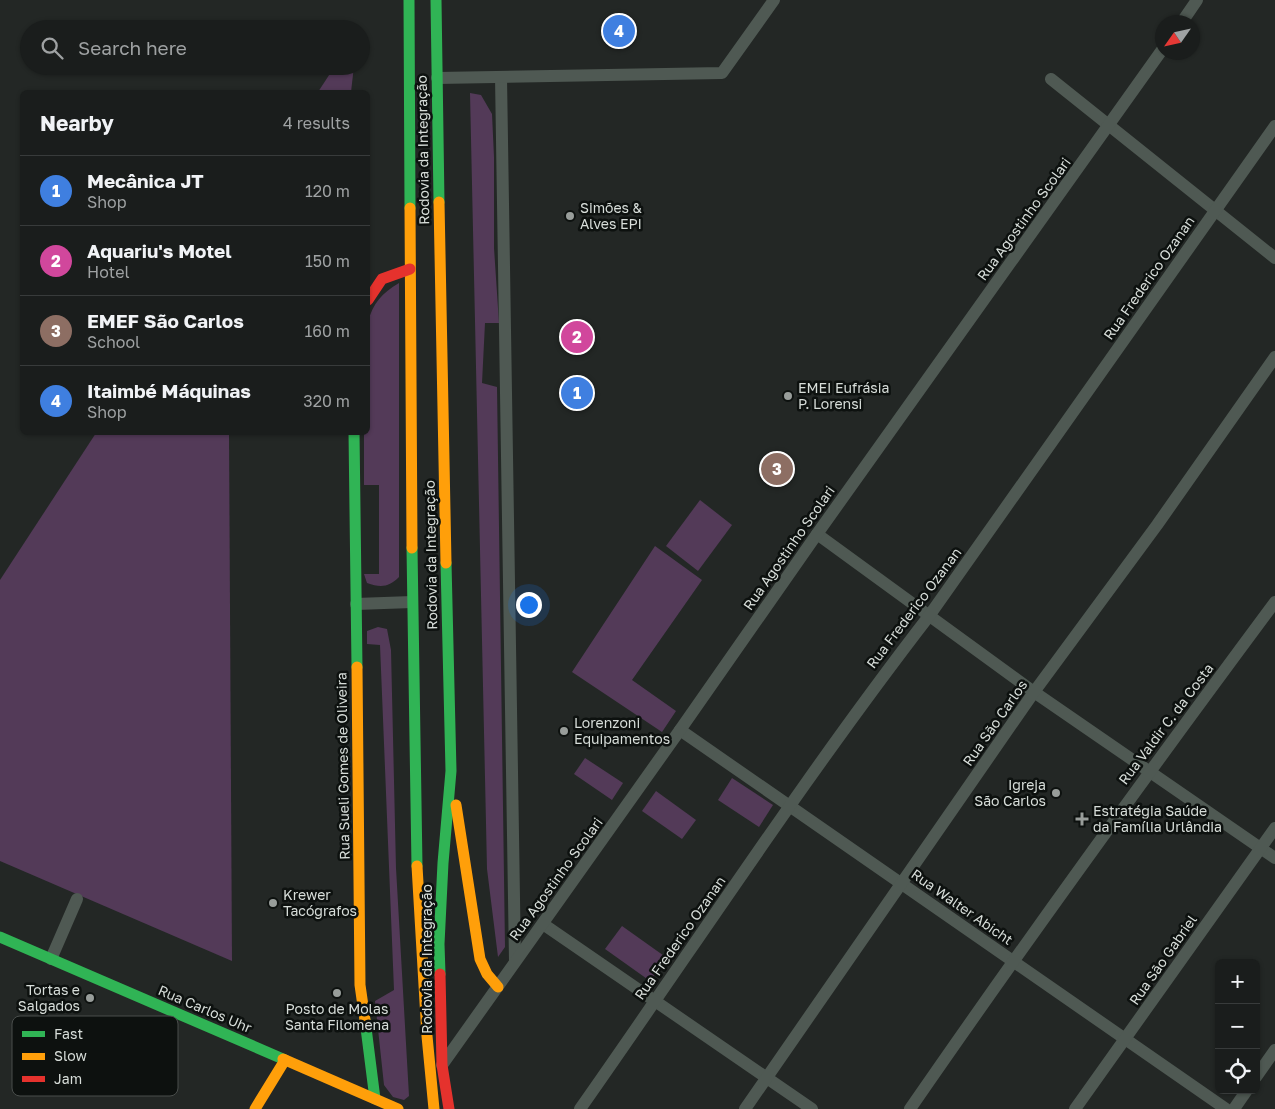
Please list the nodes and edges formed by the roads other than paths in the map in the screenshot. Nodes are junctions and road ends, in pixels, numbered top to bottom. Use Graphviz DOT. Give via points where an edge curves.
graph roads {
  1 [pos="409,0"];
  2 [pos="436,0"];
  3 [pos="774,0"];
  4 [pos="1197,0"];
  5 [pos="1187,15"];
  6 [pos="1155,60"];
  7 [pos="500,77"];
  8 [pos="423,78"];
  9 [pos="1051,79"];
  10 [pos="1109,126"];
  11 [pos="1275,126"];
  12 [pos="1216,210"];
  13 [pos="1275,258"];
  14 [pos="410,269"];
  15 [pos="370,297"];
  16 [pos="1275,358"];
  17 [pos="354,435"];
  18 [pos="817,534"];
  19 [pos="416,602"];
  20 [pos="1275,602"];
  21 [pos="356,604"];
  22 [pos="929,616"];
  23 [pos="1034,692"];
  24 [pos="680,730"];
  25 [pos="451,772"];
  26 [pos="1149,772"];
  27 [pos="790,806"];
  28 [pos="1275,828"];
  29 [pos="1261,848"];
  30 [pos="1275,858"];
  31 [pos="902,884"];
  32 [pos="77,898"];
  33 [pos="544,924"];
  34 [pos="0,937"];
  35 [pos="51,958"];
  36 [pos="515,961"];
  37 [pos="1012,961"];
  38 [pos="498,987"];
  39 [pos="654,1000"];
  40 [pos="1125,1039"];
  41 [pos="1275,1050"];
  42 [pos="284,1060"];
  43 [pos="442,1065"];
  44 [pos="1260,1071"];
  45 [pos="768,1078"];
  46 [pos="1244,1094"];
  47 [pos="375,1099"];
  48 [pos="255,1109"];
  49 [pos="398,1109"];
  50 [pos="434,1109"];
  51 [pos="449,1109"];
  52 [pos="580,1109"];
  53 [pos="745,1109"];
  54 [pos="812,1109"];
  55 [pos="910,1109"];
  56 [pos="1075,1109"];
  57 [pos="1226,1109"];
  58 [pos="1234,1109"];
  1 -- 8 [label="main road, Rodovia da Integração"];
  2 -- 8 [label="main road, Rodovia da Integração"];
  3 -- 7 [label="street" via="722,74"];
  4 -- 5 [label="street"];
  6 -- 10 [label="street, Rua Agostinho Scolari"];
  7 -- 8 [label="street"];
  7 -- 36 [label="street"];
  8 -- 14 [label="main road, Rodovia da Integração"];
  8 -- 25 [label="main road, Rodovia da Integração"];
  9 -- 10 [label="street"];
  10 -- 12 [label="street"];
  10 -- 18 [label="street, Rua Agostinho Scolari"];
  11 -- 12 [label="street, Rua Frederico Ozanan"];
  12 -- 13 [label="street"];
  12 -- 22 [label="street, Rua Frederico Ozanan"];
  14 -- 15 [label="main road" via="382,279"];
  14 -- 19 [label="main road, Rodovia da Integração"];
  16 -- 23 [label="street, Rua São Carlos"];
  17 -- 21 [label="main road, Rua Sueli Gomes de Oliveira"];
  18 -- 22 [label="street"];
  18 -- 24 [label="street, Rua Agostinho Scolari"];
  19 -- 21 [label="street"];
  19 -- 50 [label="main road, Rodovia da Integração" via="417,876"];
  20 -- 26 [label="street, Rua Valdir C. da Costa"];
  21 -- 47 [label="main road, Rua Sueli Gomes de Oliveira" via="360,985"];
  22 -- 23 [label="street"];
  22 -- 27 [label="street, Rua Frederico Ozanan"];
  23 -- 26 [label="street"];
  23 -- 31 [label="street, Rua São Carlos"];
  24 -- 27 [label="street, Rua Walter Abicht"];
  24 -- 33 [label="street, Rua Agostinho Scolari"];
  25 -- 38 [label="main road" via="480,960 490,980"];
  25 -- 43 [label="main road, Rodovia da Integração" via="439,944"];
  26 -- 29 [label="street"];
  26 -- 37 [label="street, Rua Valdir C. da Costa"];
  27 -- 31 [label="street, Rua Walter Abicht"];
  27 -- 39 [label="street, Rua Frederico Ozanan"];
  28 -- 29 [label="street, Rua São Gabriel"];
  29 -- 30 [label="street"];
  29 -- 40 [label="street, Rua São Gabriel"];
  31 -- 37 [label="street, Rua Walter Abicht"];
  31 -- 45 [label="street, Rua São Carlos"];
  32 -- 35 [label="street"];
  33 -- 36 [label="street, Rua Agostinho Scolari"];
  33 -- 39 [label="street"];
  34 -- 35 [label="main road, Rua Carlos Uhr"];
  35 -- 42 [label="main road, Rua Carlos Uhr"];
  36 -- 38 [label="street, Rua Agostinho Scolari"];
  37 -- 40 [label="street, Rua Walter Abicht"];
  37 -- 55 [label="street, Rua Valdir C. da Costa"];
  38 -- 43 [label="street, Rua Agostinho Scolari"];
  39 -- 45 [label="street"];
  39 -- 52 [label="street, Rua Frederico Ozanan"];
  40 -- 56 [label="street, Rua São Gabriel"];
  40 -- 57 [label="street, Rua Walter Abicht"];
  41 -- 44 [label="street"];
  42 -- 47 [label="main road, Rua Carlos Uhr"];
  42 -- 48 [label="main road"];
  43 -- 51 [label="main road, Rodovia da Integração"];
  45 -- 53 [label="street, Rua São Carlos"];
  45 -- 54 [label="street"];
  46 -- 58 [label="street"];
  47 -- 49 [label="main road, Rua Carlos Uhr"];
}
